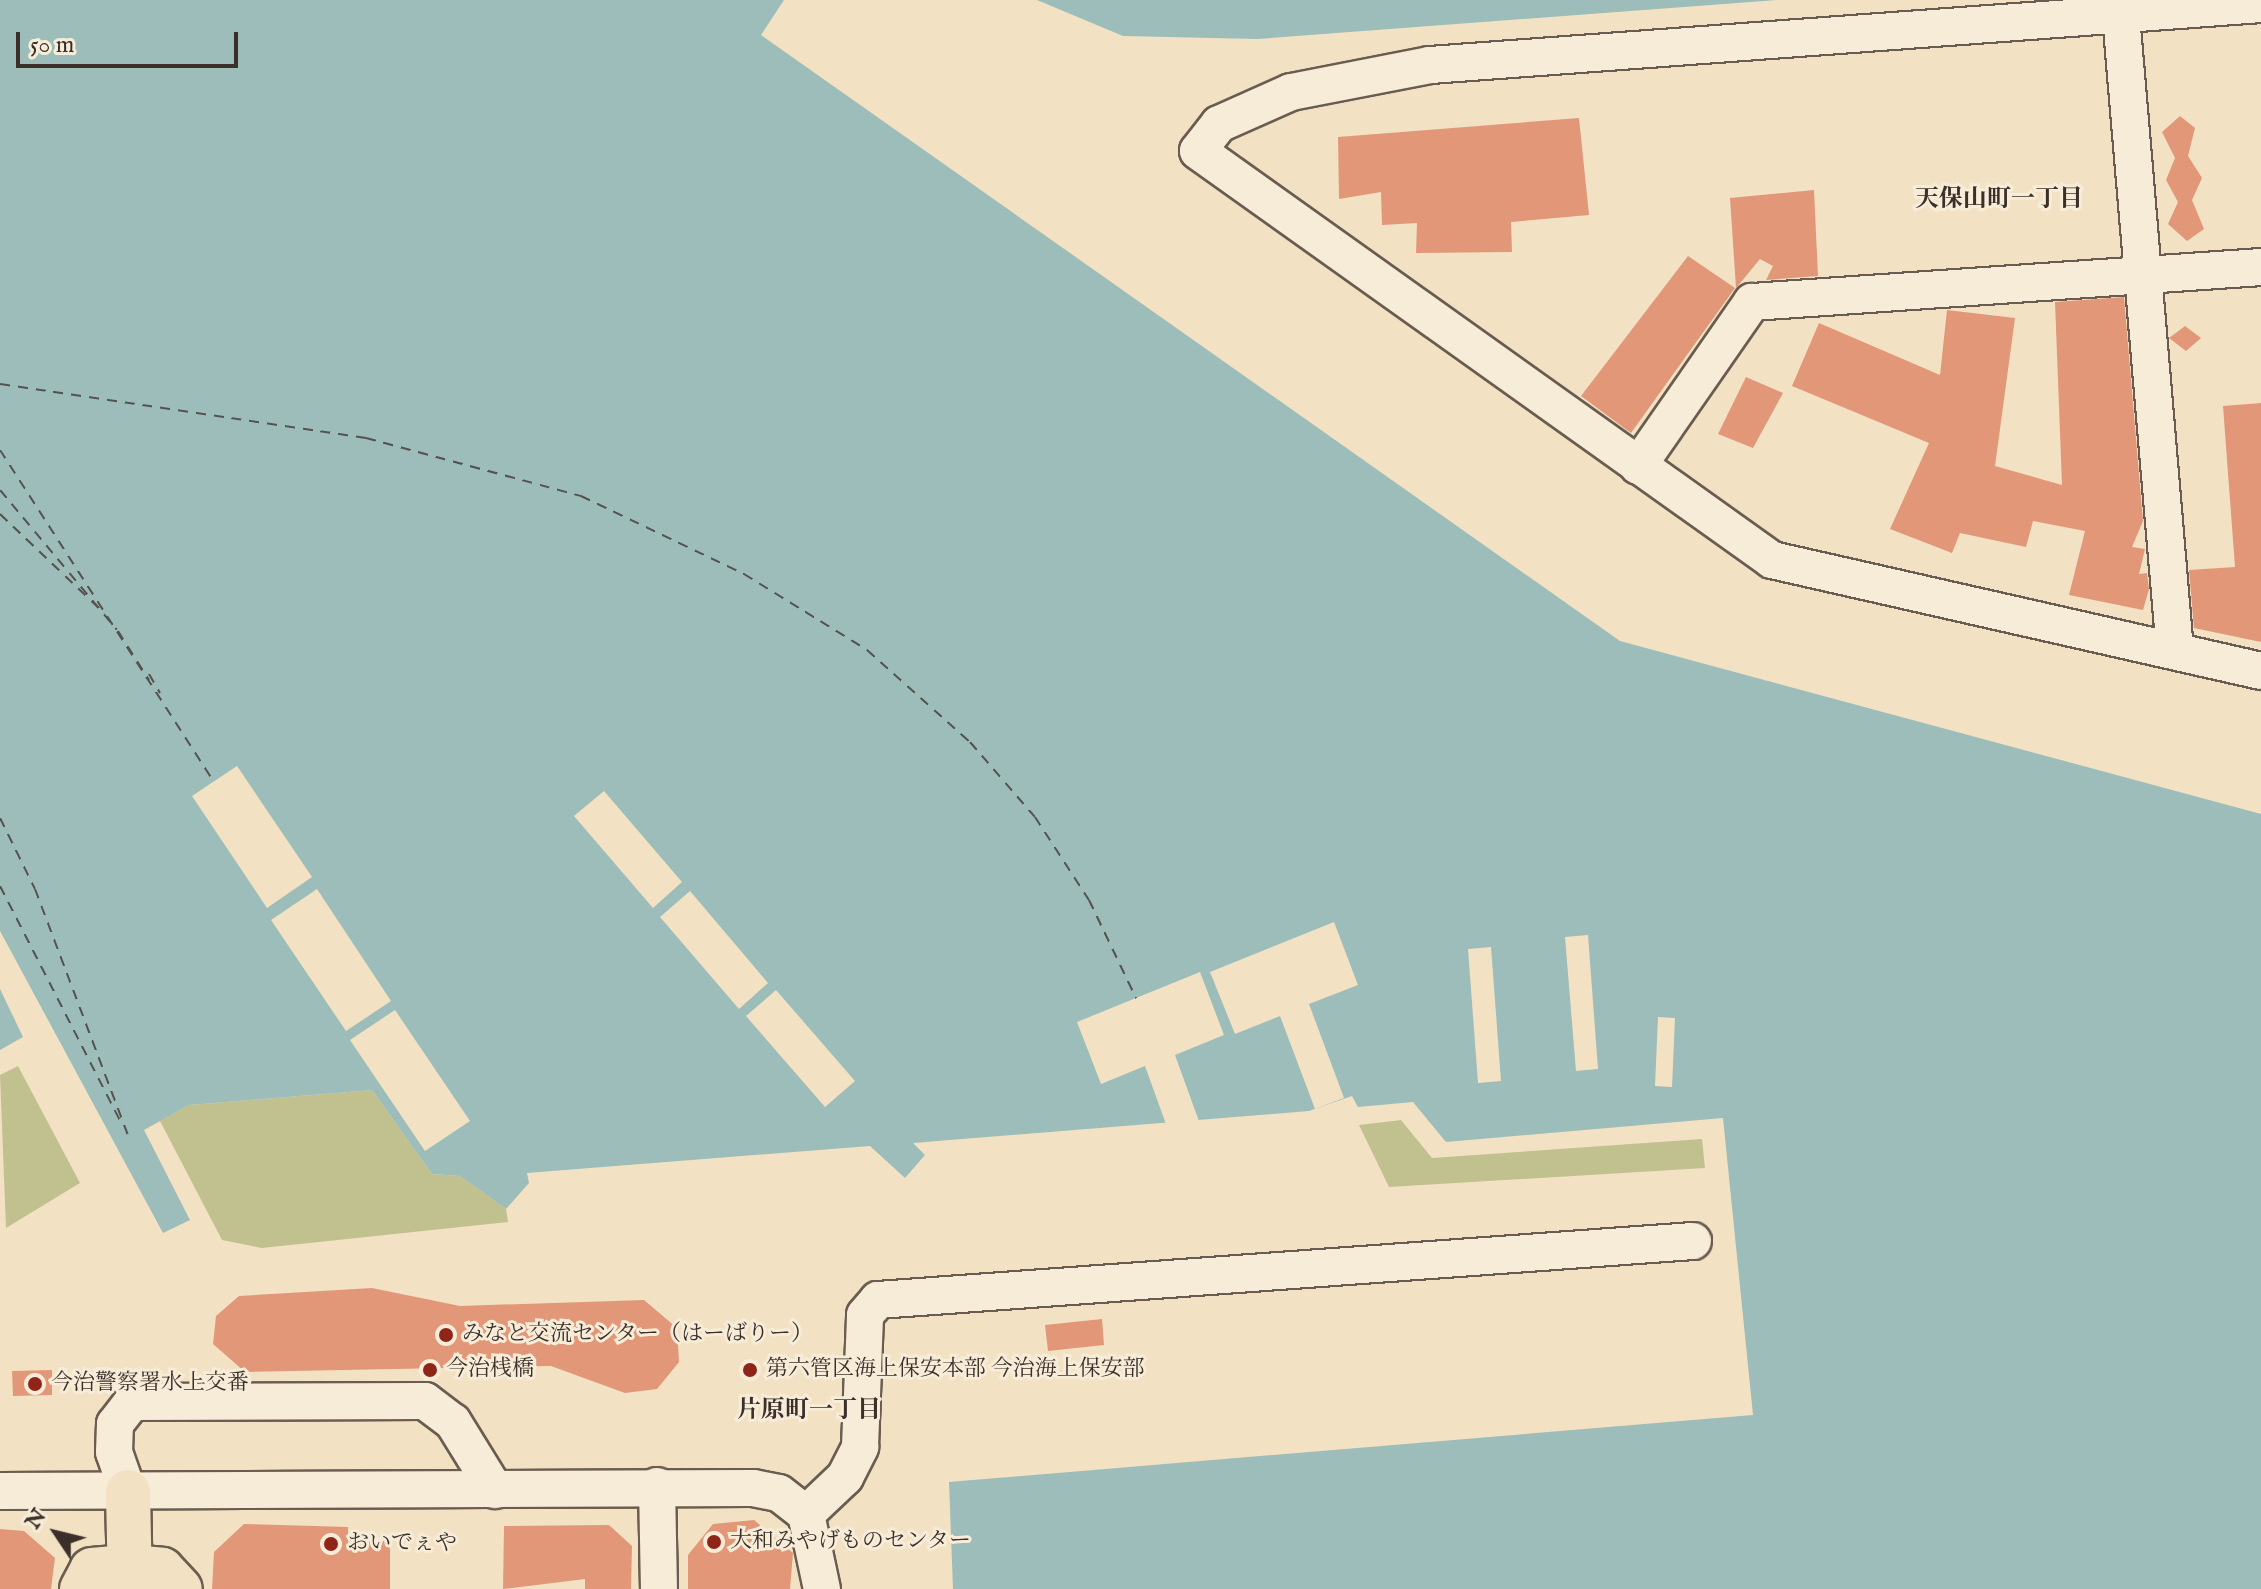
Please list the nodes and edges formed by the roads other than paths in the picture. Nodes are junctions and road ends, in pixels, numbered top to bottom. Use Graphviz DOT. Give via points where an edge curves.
graph roads {
  1 [pos="2261,4"];
  2 [pos="2121,16"];
  3 [pos="2261,267"];
  4 [pos="2141,277"];
  5 [pos="1638,466"];
  6 [pos="2175,651"];
  7 [pos="2261,671"];
  8 [pos="1693,1241"];
  9 [pos="657,1486"];
  10 [pos="495,1490"];
  11 [pos="0,1491"];
  12 [pos="128,1492"];
  13 [pos="806,1514"];
  14 [pos="130,1578"];
  15 [pos="82,1589"];
  16 [pos="180,1589"];
  17 [pos="659,1589"];
  18 [pos="822,1589"];
  1 -- 2 [label="street"];
  2 -- 4 [label="street"];
  2 -- 5 [label="street" via="1430,65 1291,92 1219,124 1198,151"];
  3 -- 4 [label="street"];
  4 -- 5 [label="street" via="1752,302"];
  4 -- 6 [label="street"];
  5 -- 6 [label="street" via="1772,560"];
  6 -- 7 [label="street"];
  8 -- 13 [label="street" via="878,1300 865,1315 860,1447 845,1477"];
  9 -- 10 [label="street"];
  9 -- 13 [label="street" via="753,1488 779,1493"];
  9 -- 17 [label="street"];
  10 -- 12 [label="street"];
  10 -- 12 [label="street" via="453,1422 425,1401 132,1402 115,1424 114,1452"];
  11 -- 12 [label="street"];
  12 -- 14 [label="main road"];
  13 -- 18 [label="street"];
  14 -- 15 [label="main road" via="92,1570"];
  14 -- 16 [label="main road" via="162,1570"];
}
